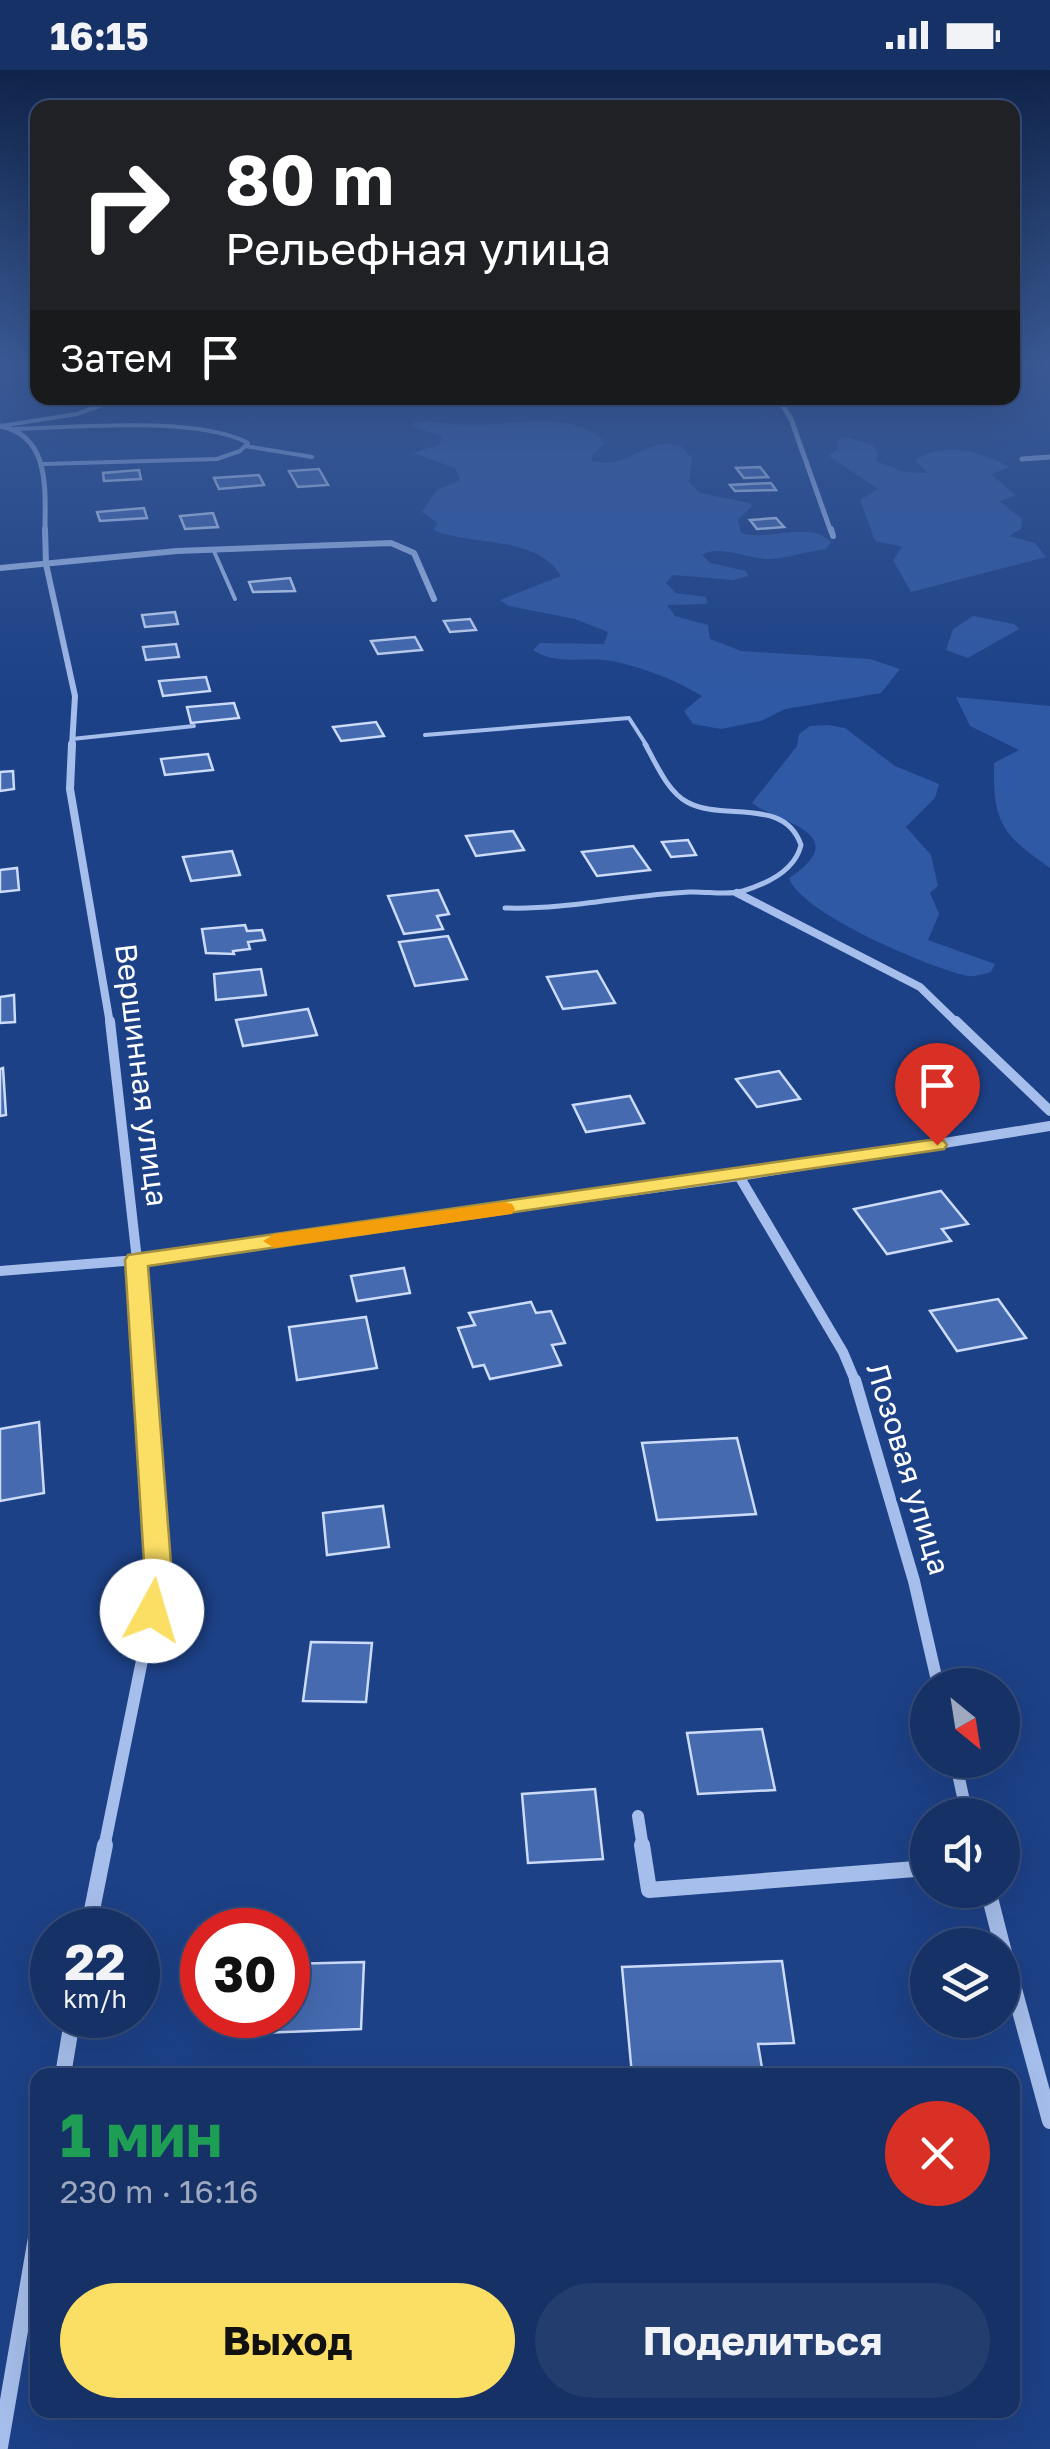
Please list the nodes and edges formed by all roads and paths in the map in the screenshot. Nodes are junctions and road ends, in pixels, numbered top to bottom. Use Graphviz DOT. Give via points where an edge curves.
graph roads {
  1 [pos="44,476"];
  2 [pos="811,476"];
  3 [pos="833,536"];
  4 [pos="212,549"];
  5 [pos="46,564"];
  6 [pos="0,568"];
  7 [pos="235,599"];
  8 [pos="434,599"];
  9 [pos="194,726"];
  10 [pos="425,735"];
  11 [pos="72,739"];
  12 [pos="737,893"];
  13 [pos="506,908"];
  14 [pos="1050,1111"];
  15 [pos="1050,1126"];
  16 [pos="739,1176"];
  17 [pos="136,1260"];
  18 [pos="0,1272"];
  19 [pos="934,1668"];
  20 [pos="638,1816"];
  21 [pos="910,1869"];
  22 [pos="92,1908"];
  23 [pos="1020,2011"];
  24 [pos="70,2038"];
  25 [pos="64,2068"];
  26 [pos="1050,2120"];
  27 [pos="30,2273"];
  28 [pos="0,2447"];
  1 -- 5 [label="street, Вершинная улица"];
  2 -- 3 [label="street"];
  4 -- 5 [label="street"];
  4 -- 7 [label="lane"];
  4 -- 8 [label="street" via="391,543 414,553"];
  5 -- 6 [label="street"];
  5 -- 11 [label="street, Вершинная улица" via="74,696"];
  9 -- 11 [label="lane"];
  10 -- 12 [label="lane" via="629,718 683,800 774,819 798,835 799,857 791,866"];
  11 -- 17 [label="street, Вершинная улица" via="70,789 106,989"];
  12 -- 13 [label="lane"];
  12 -- 14 [label="street" via="920,987"];
  15 -- 16 [label="street"];
  16 -- 17 [label="street"];
  16 -- 19 [label="street, Лозовая улица" via="859,1390"];
  17 -- 18 [label="street"];
  17 -- 22 [label="street, Вершинная улица" via="157,1563"];
  20 -- 21 [label="street" via="649,1890"];
  23 -- 26 [label="street"];
  24 -- 25 [label="street"];
  27 -- 28 [label="street"];
}
